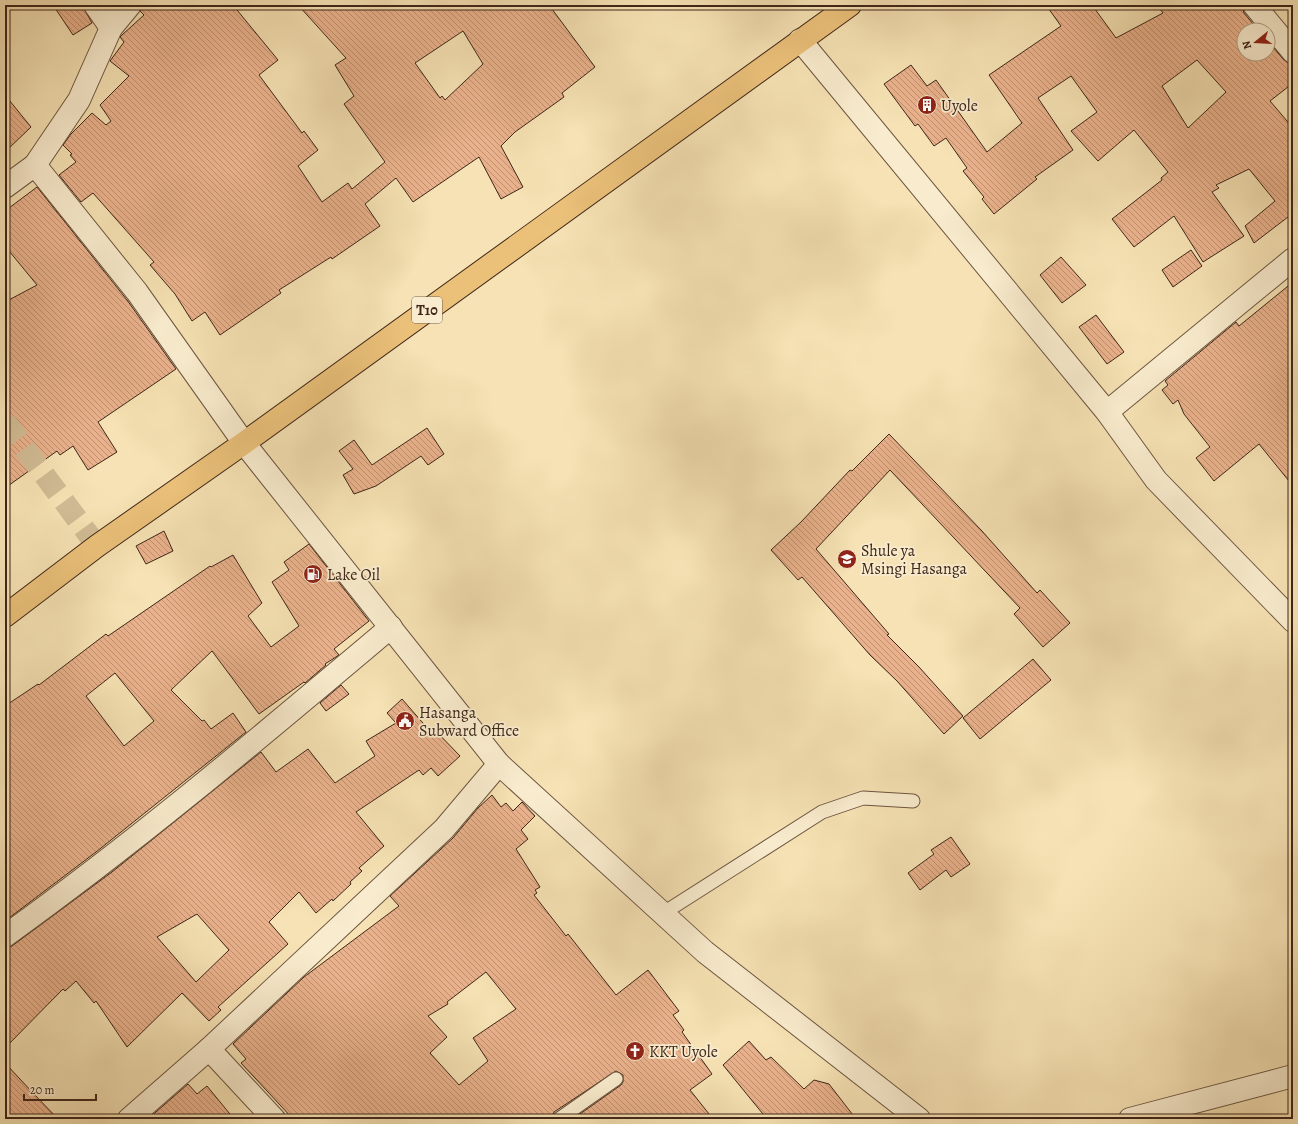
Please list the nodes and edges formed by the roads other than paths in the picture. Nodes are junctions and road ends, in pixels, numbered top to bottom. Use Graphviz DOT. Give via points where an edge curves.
graph roads {
  1 [pos="95,5"];
  2 [pos="130,5"];
  3 [pos="850,5"];
  4 [pos="1254,5"];
  5 [pos="111,28"];
  6 [pos="800,40"];
  7 [pos="1293,52"];
  8 [pos="35,165"];
  9 [pos="5,187"];
  10 [pos="1293,259"];
  11 [pos="1108,412"];
  12 [pos="244,443"];
  13 [pos="5,616"];
  14 [pos="1293,621"];
  15 [pos="392,627"];
  16 [pos="498,764"];
  17 [pos="913,801"];
  18 [pos="662,914"];
  19 [pos="5,936"];
  20 [pos="208,1049"];
  21 [pos="1293,1076"];
  22 [pos="616,1079"];
  23 [pos="128,1119"];
  24 [pos="274,1119"];
  25 [pos="559,1119"];
  26 [pos="919,1119"];
  27 [pos="1130,1119"];
  1 -- 5 [label="street"];
  2 -- 5 [label="street"];
  3 -- 6 [label="highway, T10"];
  4 -- 7 [label="street"];
  5 -- 8 [label="street" via="79,100"];
  6 -- 11 [label="street"];
  6 -- 12 [label="highway, T10"];
  8 -- 9 [label="street"];
  8 -- 12 [label="street" via="137,292"];
  10 -- 11 [label="street"];
  11 -- 14 [label="street" via="1156,480"];
  12 -- 13 [label="highway, T10" via="97,546"];
  12 -- 15 [label="street"];
  15 -- 16 [label="street"];
  15 -- 19 [label="street" via="65,894"];
  16 -- 18 [label="street"];
  16 -- 20 [label="street" via="444,829"];
  17 -- 18 [label="lane" via="863,798 822,812"];
  18 -- 26 [label="street" via="705,952"];
  20 -- 23 [label="street"];
  20 -- 24 [label="street"];
  21 -- 27 [label="street"];
  22 -- 25 [label="lane"];
}
